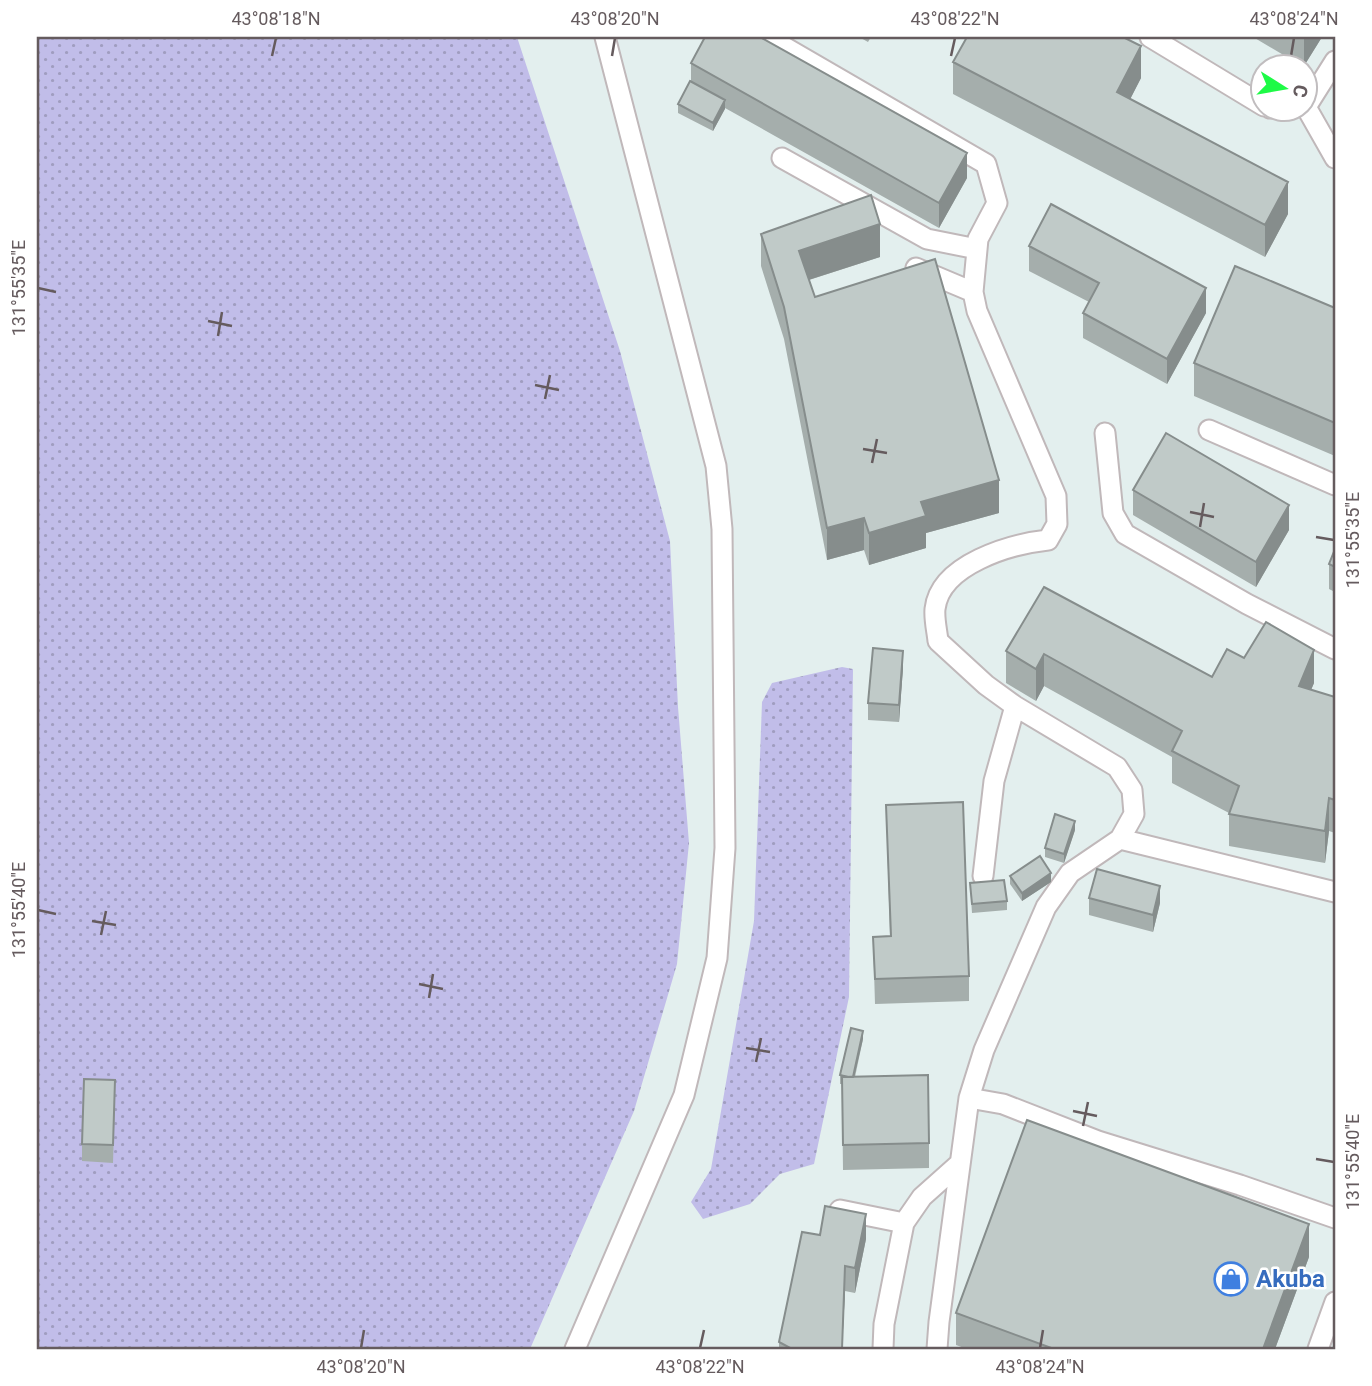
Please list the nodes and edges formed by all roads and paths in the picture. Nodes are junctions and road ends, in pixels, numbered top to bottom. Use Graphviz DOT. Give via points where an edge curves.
graph roads {
  1 [pos="606,37"];
  2 [pos="767,37"];
  3 [pos="1150,37"];
  4 [pos="1335,61"];
  5 [pos="1250,98"];
  6 [pos="782,158"];
  7 [pos="1335,158"];
  8 [pos="976,249"];
  9 [pos="894,275"];
  10 [pos="973,292"];
  11 [pos="1209,430"];
  12 [pos="1105,433"];
  13 [pos="1335,485"];
  14 [pos="1335,649"];
  15 [pos="1015,706"];
  16 [pos="1120,839"];
  17 [pos="983,876"];
  18 [pos="1335,892"];
  19 [pos="969,1098"];
  20 [pos="959,1164"];
  21 [pos="829,1208"];
  22 [pos="1335,1218"];
  23 [pos="904,1223"];
  24 [pos="1335,1302"];
  25 [pos="575,1349"];
  26 [pos="883,1349"];
  27 [pos="937,1349"];
  28 [pos="1318,1349"];
  1 -- 25 [label="lane" via="716,466 722,529 725,848 717,958 684,1095"];
  2 -- 8 [label="lane" via="986,164 997,204"];
  3 -- 5 [label="lane"];
  4 -- 7 [label="lane" via="1306,107"];
  6 -- 8 [label="lane" via="927,239"];
  8 -- 10 [label="lane"];
  9 -- 10 [label="lane" via="918,268"];
  10 -- 15 [label="lane" via="1056,496 1057,524 1048,540 975,560 947,582 935,607 938,641"];
  11 -- 13 [label="lane"];
  12 -- 14 [label="lane" via="1113,513 1125,534"];
  15 -- 16 [label="lane" via="1117,767 1132,790 1134,814"];
  15 -- 17 [label="lane" via="994,781"];
  16 -- 18 [label="lane"];
  16 -- 19 [label="lane" via="1070,873 1046,907 984,1050"];
  19 -- 20 [label="lane"];
  19 -- 22 [label="lane" via="1003,1104 1098,1141"];
  20 -- 23 [label="lane" via="922,1197"];
  20 -- 27 [label="lane"];
  21 -- 23 [label="lane"];
  23 -- 26 [label="lane"];
  24 -- 28 [label="lane"];
}
